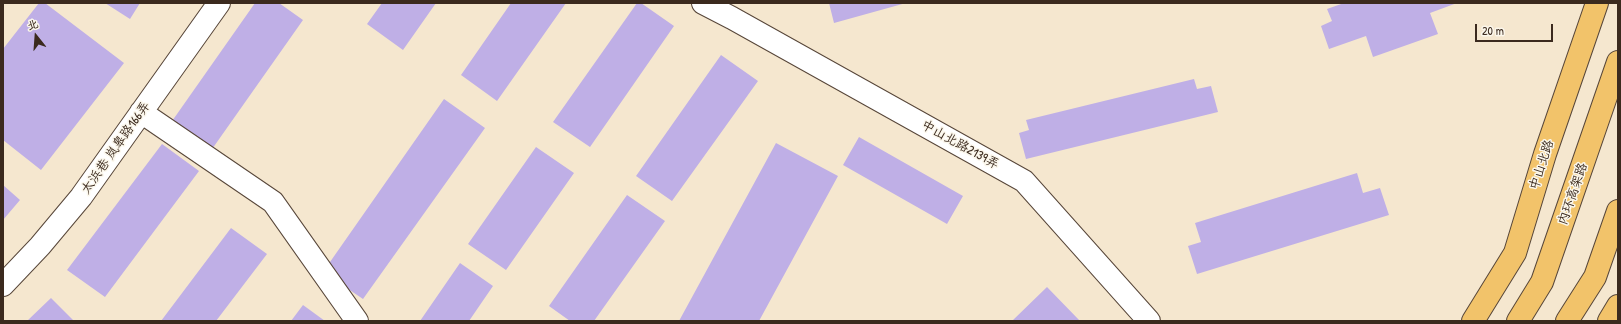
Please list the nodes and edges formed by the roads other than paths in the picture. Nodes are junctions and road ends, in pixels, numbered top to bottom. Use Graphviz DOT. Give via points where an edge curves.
graph roads {
  1 [pos="219,3"];
  2 [pos="703,3"];
  3 [pos="1597,3"];
  4 [pos="1618,62"];
  5 [pos="141,112"];
  6 [pos="1618,211"];
  7 [pos="3,285"];
  8 [pos="1618,306"];
  9 [pos="357,321"];
  10 [pos="1149,321"];
  11 [pos="1473,321"];
  12 [pos="1518,321"];
  13 [pos="1567,321"];
  14 [pos="1609,321"];
  1 -- 5 [label="street, 太浜巷 岚皋路166弄"];
  2 -- 10 [label="street, 中山北路2139弄" via="1024,181"];
  3 -- 11 [label="main road, 中山北路" via="1545,154 1515,253"];
  4 -- 12 [label="main road, 内环高架路" via="1542,282"];
  5 -- 7 [label="street, 太浜巷 岚皋路166弄" via="81,197"];
  5 -- 9 [label="street" via="273,202"];
  6 -- 13 [label="main road" via="1595,277"];
  8 -- 14 [label="main road"];
}
